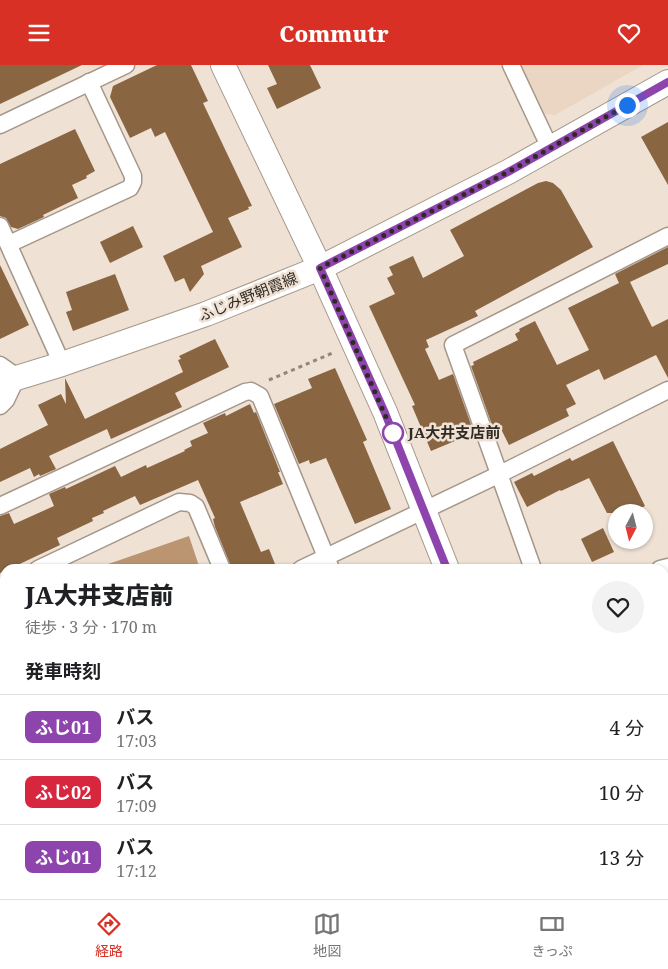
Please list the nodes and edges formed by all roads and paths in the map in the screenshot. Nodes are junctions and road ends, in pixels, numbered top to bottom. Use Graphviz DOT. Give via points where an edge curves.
graph roads {
  1 [pos="126,65"];
  2 [pos="223,65"];
  3 [pos="511,65"];
  4 [pos="89,82"];
  5 [pos="668,82"];
  6 [pos="0,125"];
  7 [pos="550,148"];
  8 [pos="0,226"];
  9 [pos="668,236"];
  10 [pos="8,244"];
  11 [pos="320,268"];
  12 [pos="335,351"];
  13 [pos="62,363"];
  14 [pos="6,375"];
  15 [pos="668,390"];
  16 [pos="256,393"];
  17 [pos="0,406"];
  18 [pos="500,474"];
  19 [pos="0,506"];
  20 [pos="424,510"];
  21 [pos="328,563"];
  22 [pos="49,564"];
  23 [pos="220,564"];
  24 [pos="445,564"];
  25 [pos="531,564"];
  1 -- 4 [label="street"];
  2 -- 11 [label="main road"];
  3 -- 7 [label="street"];
  4 -- 6 [label="street"];
  4 -- 10 [label="street" via="133,182 130,188"];
  5 -- 7 [label="main road, ふじみ野朝霞線"];
  7 -- 11 [label="main road, ふじみ野朝霞線"];
  8 -- 10 [label="street"];
  9 -- 18 [label="street" via="453,345"];
  10 -- 13 [label="street"];
  11 -- 13 [label="main road, ふじみ野朝霞線" via="206,314"];
  11 -- 20 [label="main road"];
  12 -- 16 [label="path" via="264,382"];
  13 -- 14 [label="main road, ふじみ野朝霞線"];
  14 -- 17 [label="street" via="6,400"];
  15 -- 18 [label="street"];
  16 -- 19 [label="street" via="245,391"];
  16 -- 21 [label="street" via="260,396"];
  18 -- 20 [label="street"];
  18 -- 25 [label="street"];
  20 -- 21 [label="street"];
  20 -- 24 [label="main road"];
  22 -- 23 [label="street" via="179,502 196,507"];
}
